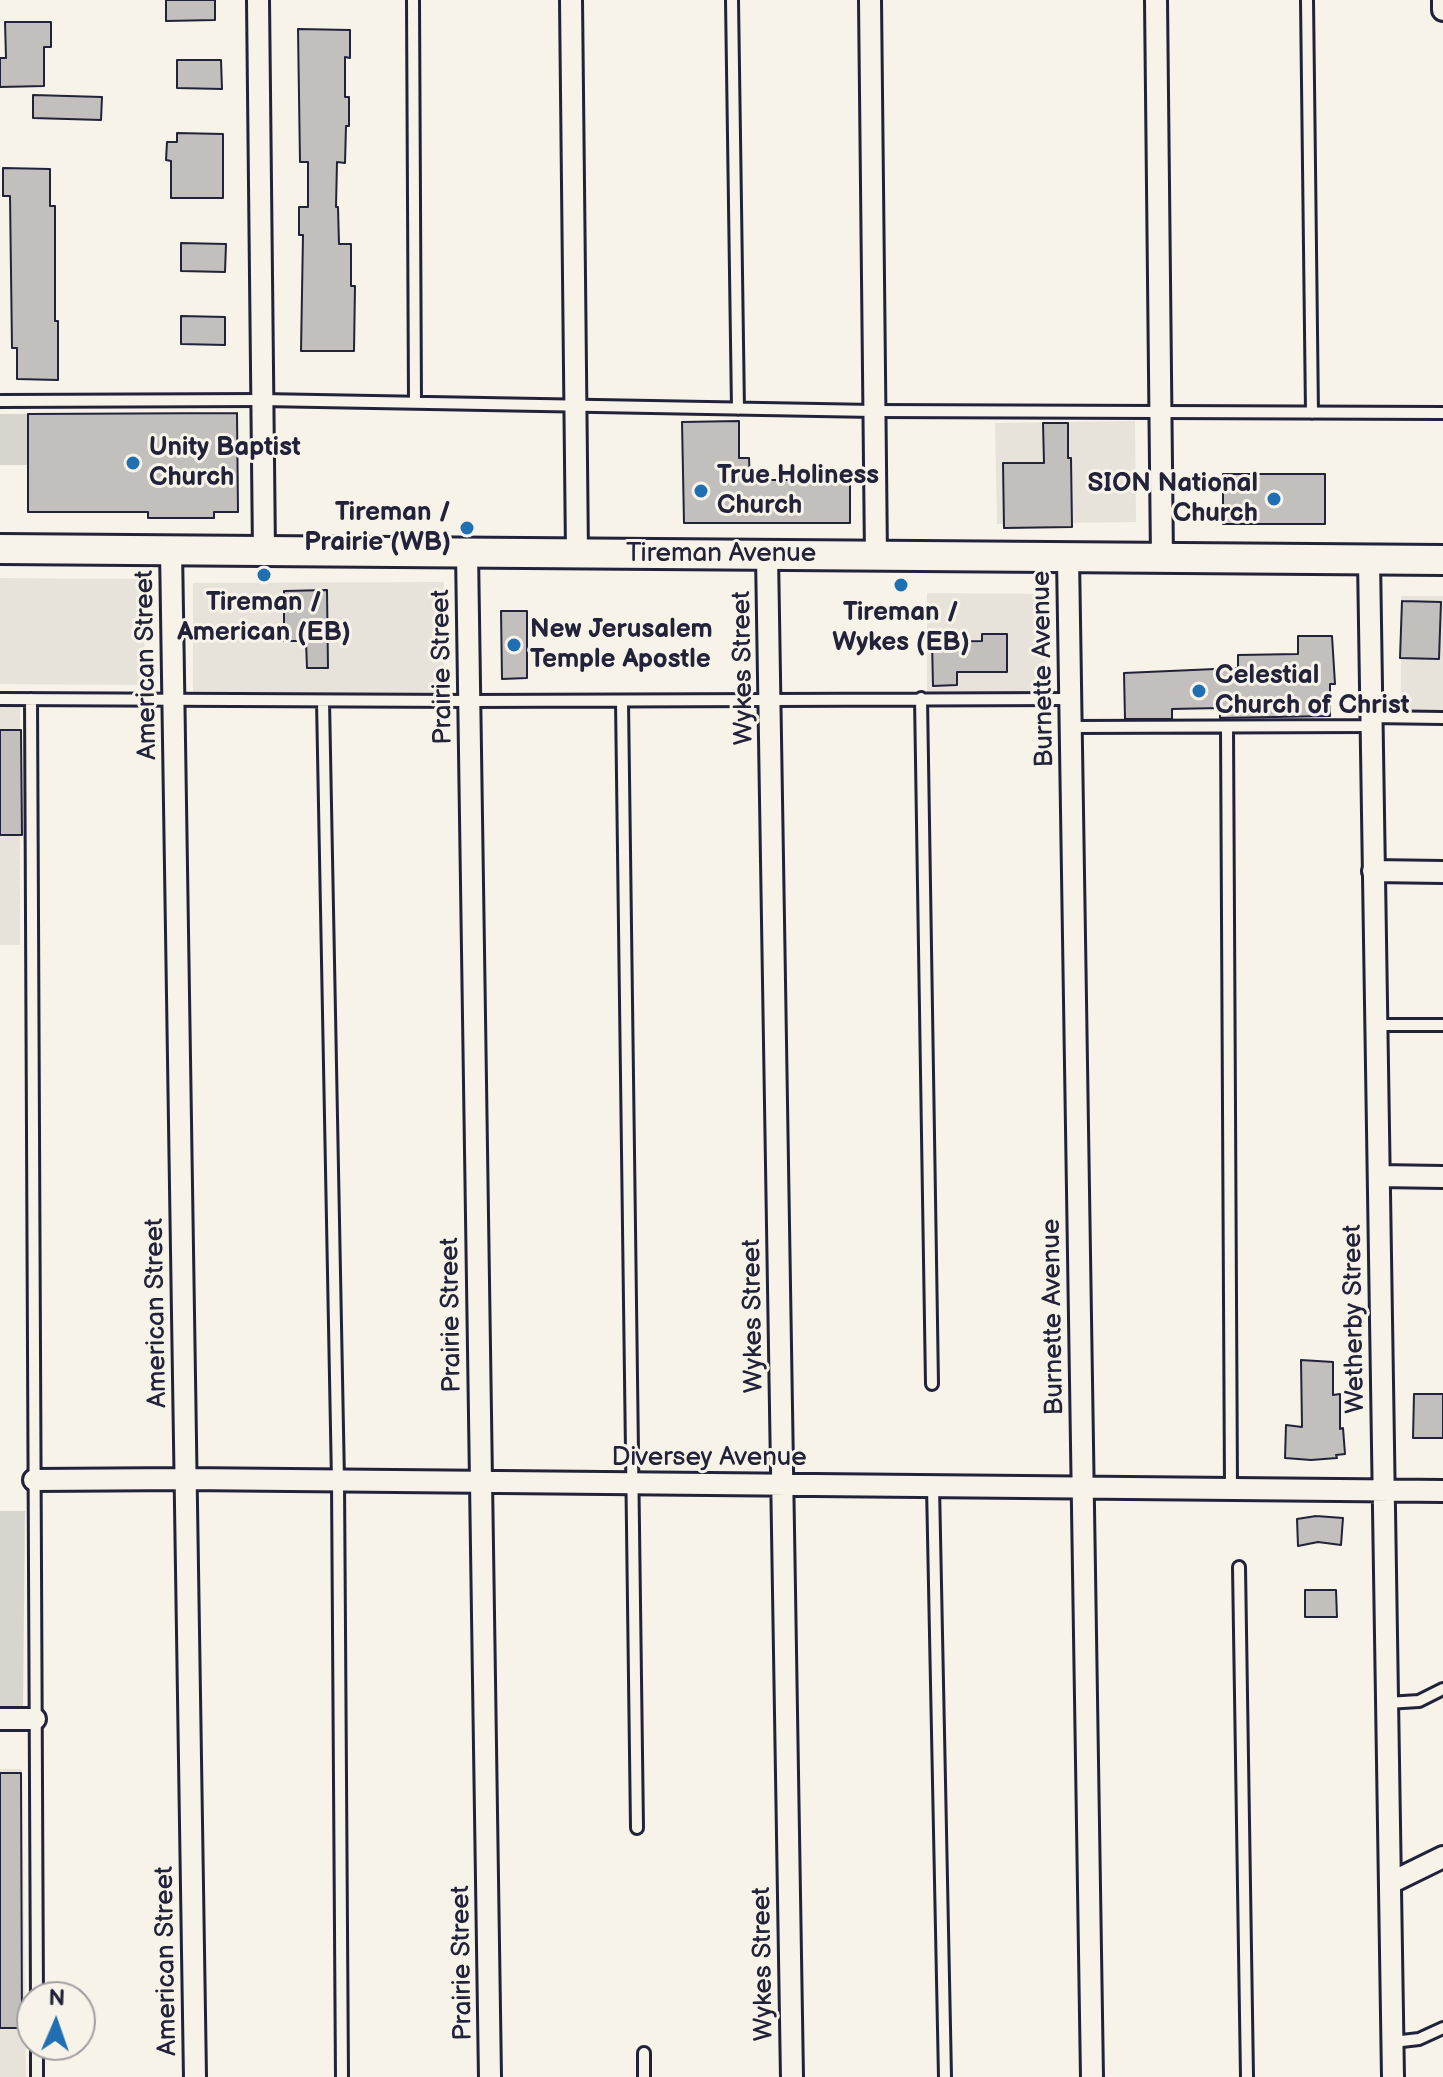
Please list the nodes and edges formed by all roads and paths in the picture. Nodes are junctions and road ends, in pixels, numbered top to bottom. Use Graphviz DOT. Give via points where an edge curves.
graph roads {
  1 [pos="258,0"];
  2 [pos="413,0"];
  3 [pos="571,0"];
  4 [pos="732,0"];
  5 [pos="870,0"];
  6 [pos="1156,0"];
  7 [pos="1307,0"];
  8 [pos="1443,0"];
  9 [pos="1443,10"];
  10 [pos="262,400"];
  11 [pos="0,401"];
  12 [pos="415,402"];
  13 [pos="575,406"];
  14 [pos="738,409"];
  15 [pos="874,411"];
  16 [pos="1161,412"];
  17 [pos="1312,413"];
  18 [pos="1443,413"];
  19 [pos="0,549"];
  20 [pos="171,549"];
  21 [pos="264,551"];
  22 [pos="467,552"];
  23 [pos="577,553"];
  24 [pos="767,555"];
  25 [pos="876,556"];
  26 [pos="1068,557"];
  27 [pos="1162,558"];
  28 [pos="1369,560"];
  29 [pos="1443,560"];
  30 [pos="173,698"];
  31 [pos="921,698"];
  32 [pos="0,699"];
  33 [pos="31,699"];
  34 [pos="1070,699"];
  35 [pos="323,701"];
  36 [pos="469,701"];
  37 [pos="622,701"];
  38 [pos="771,701"];
  39 [pos="1443,718"];
  40 [pos="1371,722"];
  41 [pos="1071,727"];
  42 [pos="1227,727"];
  43 [pos="1373,871"];
  44 [pos="1443,872"];
  45 [pos="1376,1025"];
  46 [pos="1443,1025"];
  47 [pos="1379,1176"];
  48 [pos="1443,1177"];
  49 [pos="932,1384"];
  50 [pos="185,1479"];
  51 [pos="34,1480"];
  52 [pos="338,1481"];
  53 [pos="481,1482"];
  54 [pos="632,1483"];
  55 [pos="783,1484"];
  56 [pos="933,1486"];
  57 [pos="1082,1487"];
  58 [pos="1231,1488"];
  59 [pos="1384,1490"];
  60 [pos="1443,1491"];
  61 [pos="1239,1567"];
  62 [pos="1443,1689"];
  63 [pos="1387,1703"];
  64 [pos="0,1719"];
  65 [pos="35,1719"];
  66 [pos="637,1828"];
  67 [pos="1443,1857"];
  68 [pos="1390,1883"];
  69 [pos="37,1981"];
  70 [pos="1443,2028"];
  71 [pos="1393,2042"];
  72 [pos="644,2053"];
  73 [pos="195,2077"];
  74 [pos="342,2077"];
  75 [pos="490,2077"];
  76 [pos="644,2077"];
  77 [pos="792,2077"];
  78 [pos="945,2077"];
  79 [pos="1092,2077"];
  80 [pos="1247,2077"];
  81 [pos="1393,2077"];
  1 -- 10 [label="street"];
  2 -- 12 [label="lane"];
  3 -- 13 [label="street"];
  4 -- 14 [label="lane"];
  5 -- 15 [label="street"];
  6 -- 16 [label="street"];
  7 -- 17 [label="lane"];
  8 -- 9 [label="street"];
  10 -- 11 [label="lane"];
  10 -- 12 [label="lane"];
  10 -- 21 [label="street"];
  12 -- 13 [label="lane"];
  13 -- 14 [label="lane"];
  13 -- 23 [label="street"];
  14 -- 15 [label="lane"];
  15 -- 16 [label="lane"];
  15 -- 25 [label="street"];
  16 -- 17 [label="lane"];
  16 -- 27 [label="street"];
  17 -- 18 [label="lane"];
  19 -- 20 [label="street, Tireman Avenue"];
  20 -- 21 [label="street, Tireman Avenue"];
  20 -- 30 [label="street, American Street"];
  21 -- 22 [label="street, Tireman Avenue"];
  22 -- 23 [label="street, Tireman Avenue"];
  22 -- 36 [label="street, Prairie Street"];
  23 -- 24 [label="street, Tireman Avenue"];
  24 -- 25 [label="street, Tireman Avenue"];
  24 -- 38 [label="street, Wykes Street"];
  25 -- 26 [label="street, Tireman Avenue"];
  26 -- 27 [label="street, Tireman Avenue"];
  26 -- 34 [label="street, Burnette Avenue"];
  27 -- 28 [label="street, Tireman Avenue"];
  28 -- 29 [label="street, Tireman Avenue"];
  28 -- 40 [label="street, Wetherby Street"];
  30 -- 33 [label="lane"];
  30 -- 35 [label="lane"];
  30 -- 50 [label="street, American Street"];
  31 -- 34 [label="lane"];
  31 -- 38 [label="lane"];
  31 -- 49 [label="lane"];
  32 -- 33 [label="lane"];
  33 -- 51 [label="lane"];
  34 -- 41 [label="street, Burnette Avenue"];
  35 -- 36 [label="lane"];
  35 -- 52 [label="lane"];
  36 -- 37 [label="lane"];
  36 -- 53 [label="street, Prairie Street"];
  37 -- 38 [label="lane"];
  37 -- 54 [label="lane"];
  38 -- 55 [label="street, Wykes Street"];
  39 -- 40 [label="lane"];
  40 -- 42 [label="lane"];
  40 -- 43 [label="street, Wetherby Street"];
  41 -- 42 [label="lane"];
  41 -- 57 [label="street, Burnette Avenue"];
  42 -- 58 [label="lane"];
  43 -- 44 [label="street"];
  43 -- 45 [label="street, Wetherby Street"];
  45 -- 46 [label="lane"];
  45 -- 47 [label="street, Wetherby Street"];
  47 -- 48 [label="street"];
  47 -- 59 [label="street, Wetherby Street"];
  50 -- 51 [label="street, Diversey Avenue"];
  50 -- 52 [label="street, Diversey Avenue"];
  50 -- 73 [label="street, American Street"];
  51 -- 65 [label="lane"];
  52 -- 53 [label="street, Diversey Avenue"];
  52 -- 74 [label="lane"];
  53 -- 54 [label="street, Diversey Avenue"];
  53 -- 75 [label="street, Prairie Street"];
  54 -- 55 [label="street, Diversey Avenue"];
  54 -- 66 [label="lane"];
  55 -- 56 [label="street, Diversey Avenue"];
  55 -- 77 [label="street, Wykes Street"];
  56 -- 57 [label="street, Diversey Avenue"];
  56 -- 78 [label="lane"];
  57 -- 58 [label="street, Diversey Avenue"];
  57 -- 79 [label="street, Burnette Avenue"];
  58 -- 59 [label="street, Diversey Avenue"];
  59 -- 60 [label="street, Diversey Avenue"];
  59 -- 63 [label="street, Wetherby Street"];
  61 -- 80 [label="lane"];
  62 -- 63 [label="lane" via="1419,1701"];
  63 -- 68 [label="street, Wetherby Street"];
  64 -- 65 [label="street"];
  65 -- 69 [label="lane"];
  67 -- 68 [label="street"];
  68 -- 71 [label="street, Wetherby Street"];
  70 -- 71 [label="lane" via="1419,2039"];
  71 -- 81 [label="street, Wetherby Street"];
  72 -- 76 [label="lane"];
}
